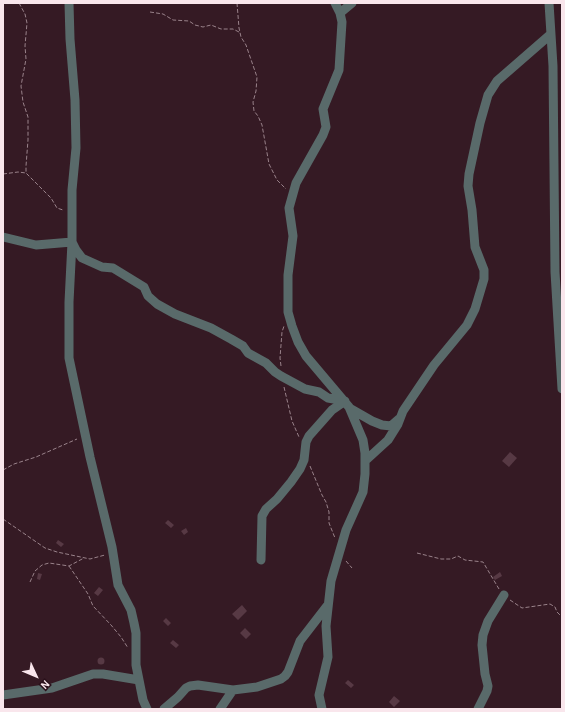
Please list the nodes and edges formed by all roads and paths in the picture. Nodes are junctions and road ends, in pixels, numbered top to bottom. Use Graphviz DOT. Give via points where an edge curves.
graph roads {
  1 [pos="18,3"];
  2 [pos="70,3"];
  3 [pos="237,3"];
  4 [pos="335,3"];
  5 [pos="352,3"];
  6 [pos="549,3"];
  7 [pos="150,12"];
  8 [pos="340,13"];
  9 [pos="240,32"];
  10 [pos="551,34"];
  11 [pos="562,106"];
  12 [pos="553,112"];
  13 [pos="26,173"];
  14 [pos="3,174"];
  15 [pos="291,198"];
  16 [pos="559,198"];
  17 [pos="63,210"];
  18 [pos="3,237"];
  19 [pos="72,242"];
  20 [pos="560,331"];
  21 [pos="562,389"];
  22 [pos="347,404"];
  23 [pos="400,418"];
  24 [pos="85,435"];
  25 [pos="365,461"];
  26 [pos="3,470"];
  27 [pos="3,519"];
  28 [pos="113,553"];
  29 [pos="416,553"];
  30 [pos="84,558"];
  31 [pos="261,560"];
  32 [pos="69,566"];
  33 [pos="30,582"];
  34 [pos="504,595"];
  35 [pos="329,601"];
  36 [pos="562,617"];
  37 [pos="130,653"];
  38 [pos="139,680"];
  39 [pos="233,690"];
  40 [pos="3,695"];
  41 [pos="147,709"];
  42 [pos="164,709"];
  43 [pos="220,709"];
  44 [pos="322,709"];
  45 [pos="478,709"];
  1 -- 13 [label="path" via="27,23 26,59 21,86 28,117"];
  2 -- 19 [label="street" via="76,136"];
  3 -- 9 [label="path"];
  4 -- 8 [label="street"];
  5 -- 8 [label="street"];
  6 -- 10 [label="street"];
  7 -- 9 [label="path" via="164,14 173,20 189,22 195,26 211,25"];
  8 -- 15 [label="street" via="342,22 339,70 323,109 326,127 296,183"];
  9 -- 15 [label="path" via="257,77 254,111 262,125 269,164"];
  10 -- 12 [label="street"];
  10 -- 23 [label="street" via="497,81 488,95 468,186 476,247 484,270 481,294 467,325 434,365"];
  11 -- 12 [label="street"];
  12 -- 16 [label="street"];
  13 -- 14 [label="path"];
  13 -- 17 [label="path" via="51,198 57,208"];
  15 -- 22 [label="street" via="289,208 293,236 288,275 288,312 298,342 306,356"];
  16 -- 20 [label="street" via="555,272"];
  18 -- 19 [label="street" via="36,245"];
  19 -- 22 [label="street" via="82,258 102,267 113,268 144,287 148,296 157,304 231,339 281,376"];
  19 -- 24 [label="street" via="69,358"];
  20 -- 21 [label="street"];
  22 -- 23 [label="street" via="372,421 382,424 391,426"];
  22 -- 25 [label="street" via="363,440"];
  22 -- 31 [label="street" via="332,410 309,436 300,469 262,516"];
  23 -- 25 [label="street" via="388,440"];
  24 -- 26 [label="path"];
  24 -- 28 [label="street"];
  25 -- 35 [label="street" via="363,492 337,558"];
  27 -- 30 [label="path" via="45,548"];
  28 -- 30 [label="path" via="90,559"];
  28 -- 38 [label="street" via="118,585 131,610 134,623"];
  29 -- 34 [label="path" via="441,559 458,556 465,560 483,562"];
  30 -- 32 [label="path"];
  32 -- 33 [label="path" via="60,563 42,565 35,571"];
  32 -- 37 [label="path" via="93,606 112,625"];
  34 -- 36 [label="path" via="522,608 550,604"];
  34 -- 45 [label="street" via="488,621 483,635 488,686"];
  35 -- 39 [label="street" via="300,642 285,676 257,687"];
  35 -- 44 [label="street" via="326,638 328,657 319,695"];
  38 -- 40 [label="street" via="93,674 52,688"];
  38 -- 41 [label="street"];
  39 -- 42 [label="street" via="190,686"];
  39 -- 43 [label="street"];
}
